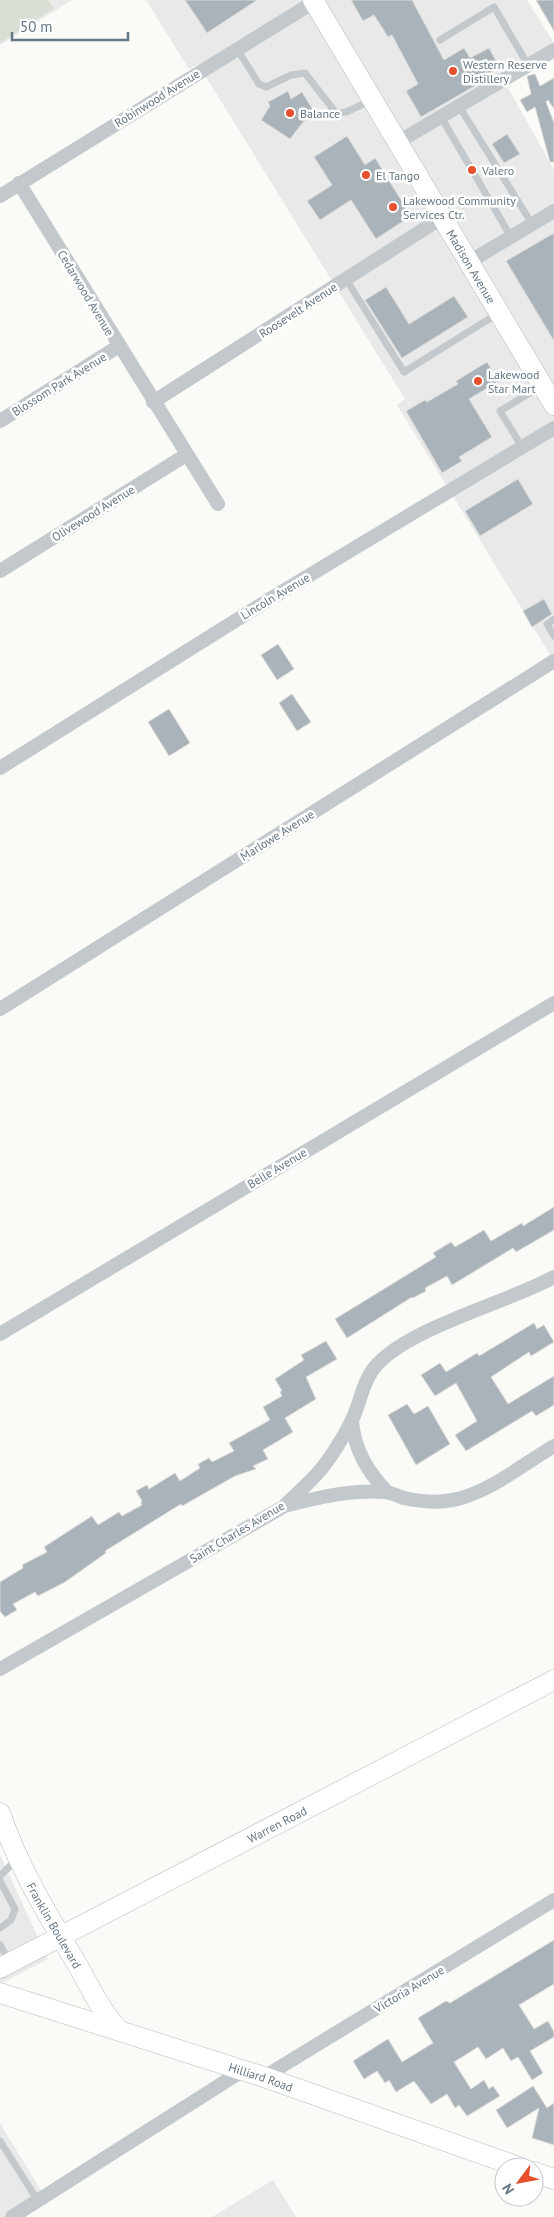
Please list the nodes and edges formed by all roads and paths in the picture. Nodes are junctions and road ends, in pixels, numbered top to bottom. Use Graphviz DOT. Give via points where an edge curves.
graph roads {
  1 [pos="313,1"];
  2 [pos="440,40"];
  3 [pos="237,49"];
  4 [pos="554,50"];
  5 [pos="528,65"];
  6 [pos="372,100"];
  7 [pos="459,106"];
  8 [pos="440,117"];
  9 [pos="398,142"];
  10 [pos="19,183"];
  11 [pos="0,196"];
  12 [pos="554,211"];
  13 [pos="443,218"];
  14 [pos="532,224"];
  15 [pos="511,237"];
  16 [pos="469,262"];
  17 [pos="346,279"];
  18 [pos="499,312"];
  19 [pos="119,346"];
  20 [pos="543,386"];
  21 [pos="154,402"];
  22 [pos="554,404"];
  23 [pos="0,421"];
  24 [pos="554,428"];
  25 [pos="522,447"];
  26 [pos="186,455"];
  27 [pos="218,504"];
  28 [pos="0,571"];
  29 [pos="554,619"];
  30 [pos="554,636"];
  31 [pos="554,661"];
  32 [pos="0,768"];
  33 [pos="554,1003"];
  34 [pos="0,1009"];
  35 [pos="554,1277"];
  36 [pos="0,1334"];
  37 [pos="352,1422"];
  38 [pos="554,1446"];
  39 [pos="388,1492"];
  40 [pos="283,1506"];
  41 [pos="0,1669"];
  42 [pos="554,1680"];
  43 [pos="0,1813"];
  44 [pos="17,1859"];
  45 [pos="0,1876"];
  46 [pos="0,1881"];
  47 [pos="554,1900"];
  48 [pos="0,1928"];
  49 [pos="61,1938"];
  50 [pos="0,1945"];
  51 [pos="5,1965"];
  52 [pos="0,1993"];
  53 [pos="120,2032"];
  54 [pos="242,2071"];
  55 [pos="264,2077"];
  56 [pos="0,2141"];
  57 [pos="494,2158"];
  58 [pos="38,2201"];
  59 [pos="12,2217"];
  1 -- 3 [label="street, Robinwood Avenue"];
  1 -- 6 [label="main road, Madison Avenue"];
  2 -- 5 [label="lane" via="494,7"];
  3 -- 6 [label="lane" via="259,84 266,87 305,73 336,113"];
  3 -- 10 [label="street, Robinwood Avenue"];
  4 -- 5 [label="street"];
  5 -- 7 [label="street"];
  6 -- 9 [label="main road, Madison Avenue"];
  7 -- 8 [label="street"];
  7 -- 14 [label="lane"];
  8 -- 9 [label="street"];
  8 -- 15 [label="lane"];
  9 -- 13 [label="main road, Madison Avenue"];
  10 -- 11 [label="street, Robinwood Avenue"];
  10 -- 19 [label="street, Cedarwood Avenue"];
  12 -- 14 [label="street"];
  13 -- 16 [label="main road, Madison Avenue"];
  13 -- 17 [label="street, Roosevelt Avenue"];
  14 -- 15 [label="street"];
  15 -- 16 [label="street"];
  16 -- 18 [label="main road, Madison Avenue"];
  17 -- 18 [label="lane" via="404,372"];
  17 -- 21 [label="street, Roosevelt Avenue"];
  18 -- 20 [label="main road, Madison Avenue"];
  19 -- 21 [label="street, Cedarwood Avenue"];
  19 -- 23 [label="street, Blossom Park Avenue"];
  20 -- 22 [label="main road, Madison Avenue"];
  20 -- 25 [label="lane" via="500,411"];
  21 -- 26 [label="street"];
  24 -- 25 [label="street, Lincoln Avenue"];
  25 -- 32 [label="street, Lincoln Avenue" via="270,599"];
  26 -- 27 [label="street"];
  26 -- 28 [label="street, Olivewood Avenue"];
  29 -- 30 [label="lane" via="547,624"];
  31 -- 34 [label="street, Marlowe Avenue"];
  33 -- 36 [label="street, Belle Avenue"];
  35 -- 37 [label="street, Saint Charles Avenue" via="431,1331 392,1353 374,1368 367,1379"];
  37 -- 39 [label="street" via="357,1449 370,1472"];
  37 -- 40 [label="street, Saint Charles Avenue" via="318,1474"];
  38 -- 39 [label="street" via="487,1486 455,1499 430,1502"];
  39 -- 40 [label="street" via="335,1494"];
  40 -- 41 [label="street, Saint Charles Avenue"];
  42 -- 49 [label="main road, Warren Road"];
  43 -- 44 [label="main road, Franklin Boulevard"];
  44 -- 45 [label="lane"];
  44 -- 49 [label="main road, Franklin Boulevard"];
  46 -- 48 [label="lane" via="15,1909 11,1920"];
  47 -- 55 [label="street, Victoria Avenue"];
  49 -- 51 [label="main road, Warren Road"];
  49 -- 53 [label="main road, Franklin Boulevard" via="99,2005"];
  50 -- 51 [label="lane"];
  52 -- 53 [label="main road, Hilliard Road"];
  53 -- 54 [label="main road, Hilliard Road"];
  54 -- 55 [label="main road, Hilliard Road"];
  54 -- 58 [label="street"];
  55 -- 57 [label="main road, Hilliard Road"];
  56 -- 58 [label="lane"];
  58 -- 59 [label="street"];
}
